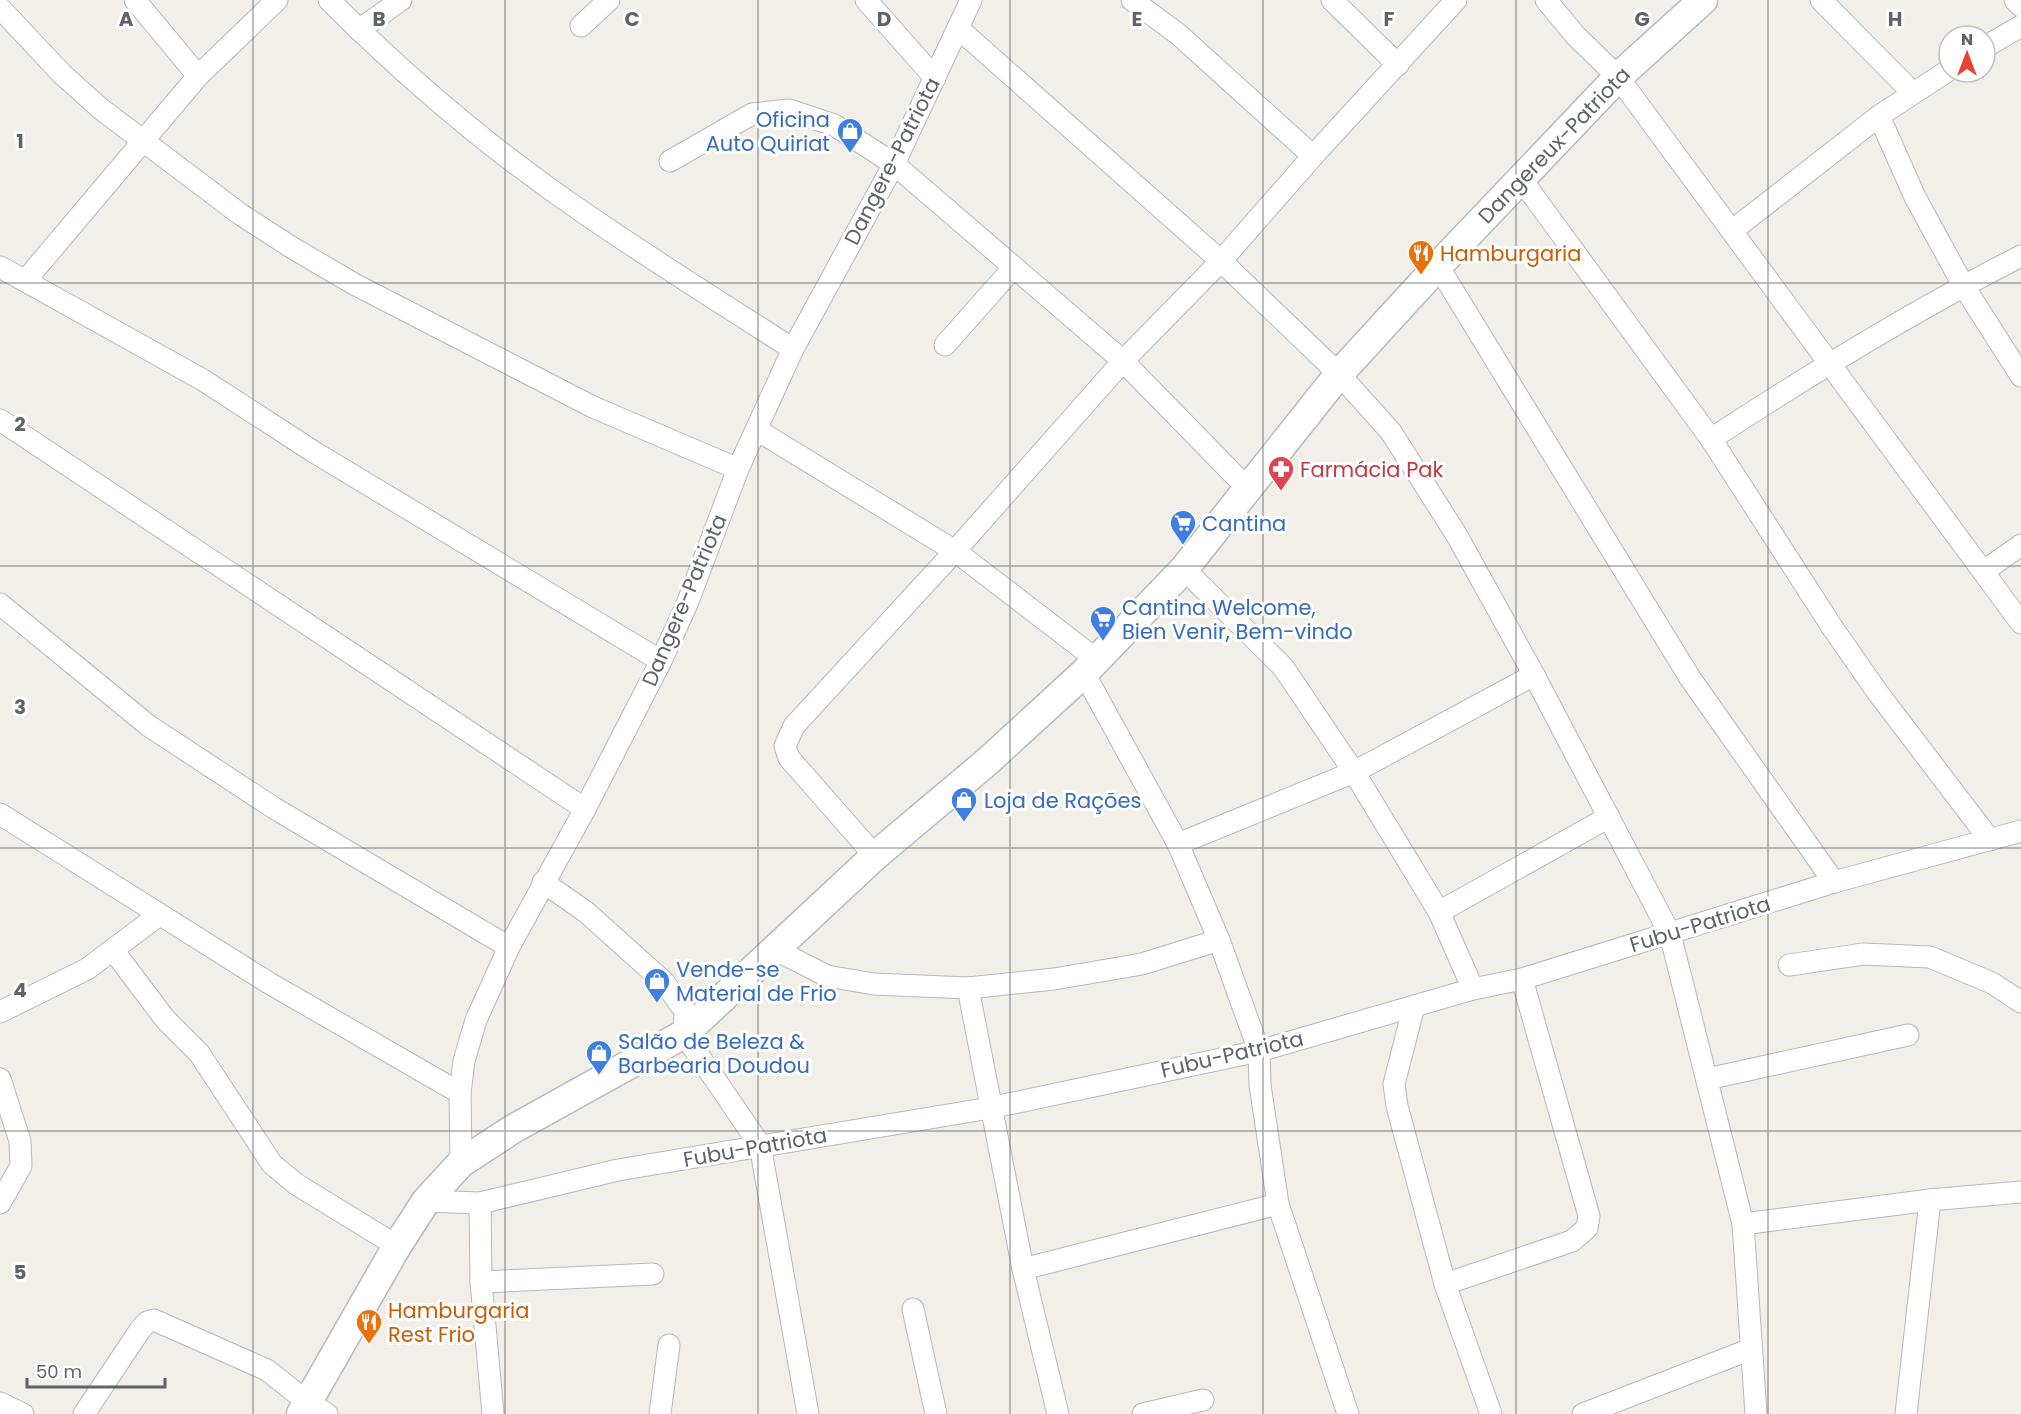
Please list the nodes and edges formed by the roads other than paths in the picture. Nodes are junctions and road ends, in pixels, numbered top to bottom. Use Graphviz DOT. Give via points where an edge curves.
graph roads {
  1 [pos="135,0"];
  2 [pos="277,0"];
  3 [pos="328,0"];
  4 [pos="401,0"];
  5 [pos="609,0"];
  6 [pos="866,0"];
  7 [pos="971,0"];
  8 [pos="1132,0"];
  9 [pos="1332,0"];
  10 [pos="1456,0"];
  11 [pos="1546,0"];
  12 [pos="1703,0"];
  13 [pos="1821,0"];
  14 [pos="2015,0"];
  15 [pos="2021,6"];
  16 [pos="0,8"];
  17 [pos="581,26"];
  18 [pos="2021,26"];
  19 [pos="959,28"];
  20 [pos="359,30"];
  21 [pos="1997,40"];
  22 [pos="1398,65"];
  23 [pos="198,76"];
  24 [pos="1618,77"];
  25 [pos="1937,77"];
  26 [pos="935,78"];
  27 [pos="1912,92"];
  28 [pos="1879,116"];
  29 [pos="144,143"];
  30 [pos="1313,156"];
  31 [pos="670,161"];
  32 [pos="894,164"];
  33 [pos="1521,179"];
  34 [pos="1733,230"];
  35 [pos="2021,256"];
  36 [pos="1221,261"];
  37 [pos="1438,266"];
  38 [pos="0,267"];
  39 [pos="1014,267"];
  40 [pos="25,280"];
  41 [pos="1963,285"];
  42 [pos="945,345"];
  43 [pos="793,349"];
  44 [pos="1123,361"];
  45 [pos="1829,362"];
  46 [pos="1339,374"];
  47 [pos="2021,375"];
  48 [pos="0,420"];
  49 [pos="757,430"];
  50 [pos="1711,439"];
  51 [pos="738,469"];
  52 [pos="1249,490"];
  53 [pos="2021,545"];
  54 [pos="955,552"];
  55 [pos="1184,569"];
  56 [pos="1984,571"];
  57 [pos="0,604"];
  58 [pos="2021,623"];
  59 [pos="661,661"];
  60 [pos="1091,666"];
  61 [pos="1534,675"];
  62 [pos="1354,772"];
  63 [pos="585,809"];
  64 [pos="0,814"];
  65 [pos="1609,817"];
  66 [pos="2021,831"];
  67 [pos="1990,840"];
  68 [pos="1178,844"];
  69 [pos="875,856"];
  70 [pos="543,882"];
  71 [pos="1834,882"];
  72 [pos="1439,912"];
  73 [pos="159,915"];
  74 [pos="1670,934"];
  75 [pos="1219,940"];
  76 [pos="509,947"];
  77 [pos="113,950"];
  78 [pos="776,950"];
  79 [pos="1789,965"];
  80 [pos="1522,979"];
  81 [pos="968,988"];
  82 [pos="1473,989"];
  83 [pos="2021,1002"];
  84 [pos="1414,1006"];
  85 [pos="0,1012"];
  86 [pos="684,1034"];
  87 [pos="1908,1035"];
  88 [pos="1259,1051"];
  89 [pos="0,1079"];
  90 [pos="1707,1079"];
  91 [pos="460,1093"];
  92 [pos="990,1108"];
  93 [pos="760,1145"];
  94 [pos="461,1163"];
  95 [pos="2020,1186"];
  96 [pos="1930,1200"];
  97 [pos="426,1201"];
  98 [pos="0,1203"];
  99 [pos="480,1203"];
  100 [pos="1278,1204"];
  101 [pos="1743,1224"];
  102 [pos="397,1246"];
  103 [pos="1023,1269"];
  104 [pos="652,1274"];
  105 [pos="482,1282"];
  106 [pos="1445,1284"];
  107 [pos="914,1309"];
  108 [pos="669,1345"];
  109 [pos="1751,1349"];
  110 [pos="1203,1400"];
  111 [pos="0,1403"];
  112 [pos="311,1410"];
  113 [pos="23,1414"];
  114 [pos="84,1414"];
  115 [pos="493,1414"];
  116 [pos="660,1414"];
  117 [pos="808,1414"];
  118 [pos="936,1414"];
  119 [pos="1058,1414"];
  120 [pos="1143,1414"];
  121 [pos="1348,1414"];
  122 [pos="1491,1414"];
  123 [pos="1583,1414"];
  124 [pos="1756,1414"];
  125 [pos="1906,1414"];
  1 -- 23 [label="street"];
  2 -- 23 [label="street"];
  3 -- 20 [label="street"];
  4 -- 20 [label="street"];
  5 -- 17 [label="street"];
  6 -- 26 [label="street"];
  7 -- 19 [label="street, Dangere-Patriota"];
  8 -- 30 [label="street" via="1178,34"];
  9 -- 22 [label="street"];
  10 -- 22 [label="street"];
  11 -- 24 [label="street"];
  12 -- 24 [label="street, Dangereux-Patriota"];
  13 -- 27 [label="street"];
  14 -- 15 [label="street"];
  16 -- 29 [label="street" via="62,74"];
  18 -- 21 [label="street"];
  19 -- 26 [label="street, Dangere-Patriota"];
  19 -- 36 [label="street"];
  20 -- 43 [label="street" via="487,142 586,215"];
  22 -- 30 [label="street"];
  23 -- 29 [label="street"];
  24 -- 33 [label="street, Dangereux-Patriota"];
  24 -- 34 [label="street"];
  25 -- 27 [label="street"];
  26 -- 32 [label="street, Dangere-Patriota"];
  27 -- 28 [label="street"];
  28 -- 34 [label="street"];
  28 -- 41 [label="street" via="1915,197"];
  29 -- 40 [label="street"];
  29 -- 51 [label="street" via="240,214 354,284 593,407"];
  30 -- 36 [label="street"];
  31 -- 32 [label="street" via="752,114 789,110 834,125"];
  32 -- 39 [label="street"];
  32 -- 43 [label="street, Dangere-Patriota"];
  33 -- 37 [label="street, Dangereux-Patriota"];
  33 -- 50 [label="street"];
  34 -- 45 [label="street"];
  35 -- 41 [label="street"];
  36 -- 44 [label="street"];
  36 -- 46 [label="street"];
  37 -- 46 [label="street, Dangereux-Patriota"];
  37 -- 71 [label="street" via="1690,678"];
  38 -- 40 [label="street"];
  39 -- 42 [label="street"];
  39 -- 44 [label="street"];
  40 -- 59 [label="street" via="204,380 323,458"];
  41 -- 45 [label="street"];
  41 -- 47 [label="street"];
  43 -- 49 [label="street, Dangere-Patriota"];
  44 -- 52 [label="street"];
  44 -- 54 [label="street"];
  45 -- 50 [label="street"];
  45 -- 56 [label="street"];
  46 -- 52 [label="street, Dangereux-Patriota"];
  46 -- 61 [label="street" via="1386,426 1447,518"];
  48 -- 63 [label="street"];
  49 -- 51 [label="street, Dangere-Patriota"];
  49 -- 54 [label="street"];
  50 -- 67 [label="street" via="1832,627"];
  51 -- 59 [label="street, Dangere-Patriota"];
  52 -- 55 [label="street, Dangereux-Patriota"];
  53 -- 56 [label="street"];
  54 -- 60 [label="street"];
  54 -- 69 [label="street" via="788,735 785,746 800,772"];
  55 -- 60 [label="street, Dangereux-Patriota"];
  55 -- 62 [label="street" via="1283,667"];
  56 -- 58 [label="street"];
  57 -- 76 [label="street" via="149,726 274,808"];
  59 -- 63 [label="street, Dangere-Patriota"];
  60 -- 68 [label="street"];
  60 -- 69 [label="street, Dangereux-Patriota" via="988,761"];
  61 -- 62 [label="street"];
  61 -- 65 [label="street"];
  62 -- 68 [label="street"];
  62 -- 72 [label="street"];
  63 -- 70 [label="street, Dangere-Patriota"];
  64 -- 73 [label="street"];
  65 -- 72 [label="street"];
  65 -- 74 [label="street"];
  66 -- 67 [label="street, Fubu-Patriota"];
  67 -- 71 [label="street, Fubu-Patriota"];
  68 -- 75 [label="street"];
  69 -- 78 [label="street, Dangereux-Patriota"];
  70 -- 76 [label="street, Dangere-Patriota"];
  70 -- 86 [label="street" via="586,912 664,982 685,1011"];
  71 -- 74 [label="street, Fubu-Patriota"];
  72 -- 82 [label="street"];
  73 -- 77 [label="street"];
  73 -- 91 [label="street" via="369,1043"];
  74 -- 80 [label="street, Fubu-Patriota"];
  74 -- 90 [label="street"];
  75 -- 81 [label="street" via="1142,964"];
  75 -- 88 [label="street"];
  76 -- 91 [label="street, Dangere-Patriota" via="476,1020"];
  77 -- 85 [label="street" via="87,969"];
  77 -- 102 [label="street" via="165,1019 199,1053 272,1164 296,1184"];
  78 -- 81 [label="street" via="827,976 874,984"];
  78 -- 86 [label="street, Dangereux-Patriota"];
  79 -- 83 [label="street" via="1863,954 1930,957 1992,983"];
  80 -- 82 [label="street, Fubu-Patriota"];
  80 -- 106 [label="street" via="1589,1216 1587,1228 1572,1241"];
  81 -- 92 [label="street"];
  82 -- 84 [label="street, Fubu-Patriota"];
  84 -- 88 [label="street, Fubu-Patriota"];
  84 -- 106 [label="street" via="1394,1084"];
  86 -- 93 [label="street"];
  86 -- 94 [label="street, Dangereux-Patriota" via="513,1129"];
  87 -- 90 [label="street"];
  88 -- 92 [label="street, Fubu-Patriota"];
  88 -- 100 [label="street" via="1260,1085"];
  89 -- 98 [label="street" via="20,1142 21,1166"];
  90 -- 101 [label="street"];
  91 -- 94 [label="street, Dangere-Patriota"];
  92 -- 93 [label="street, Fubu-Patriota"];
  92 -- 103 [label="street"];
  93 -- 99 [label="street, Fubu-Patriota" via="618,1170"];
  93 -- 117 [label="street"];
  94 -- 97 [label="street"];
  95 -- 96 [label="street"];
  96 -- 101 [label="street"];
  96 -- 125 [label="street"];
  97 -- 99 [label="street, Fubu-Patriota"];
  97 -- 102 [label="street"];
  99 -- 105 [label="street"];
  100 -- 103 [label="street"];
  100 -- 121 [label="street"];
  101 -- 109 [label="street"];
  102 -- 112 [label="street"];
  103 -- 119 [label="street"];
  104 -- 105 [label="street"];
  105 -- 115 [label="street"];
  106 -- 122 [label="street"];
  107 -- 118 [label="street"];
  108 -- 116 [label="street"];
  109 -- 123 [label="street"];
  109 -- 124 [label="street"];
  110 -- 120 [label="street"];
  111 -- 113 [label="street"];
  112 -- 114 [label="street" via="267,1370 154,1320 140,1330"];
}
